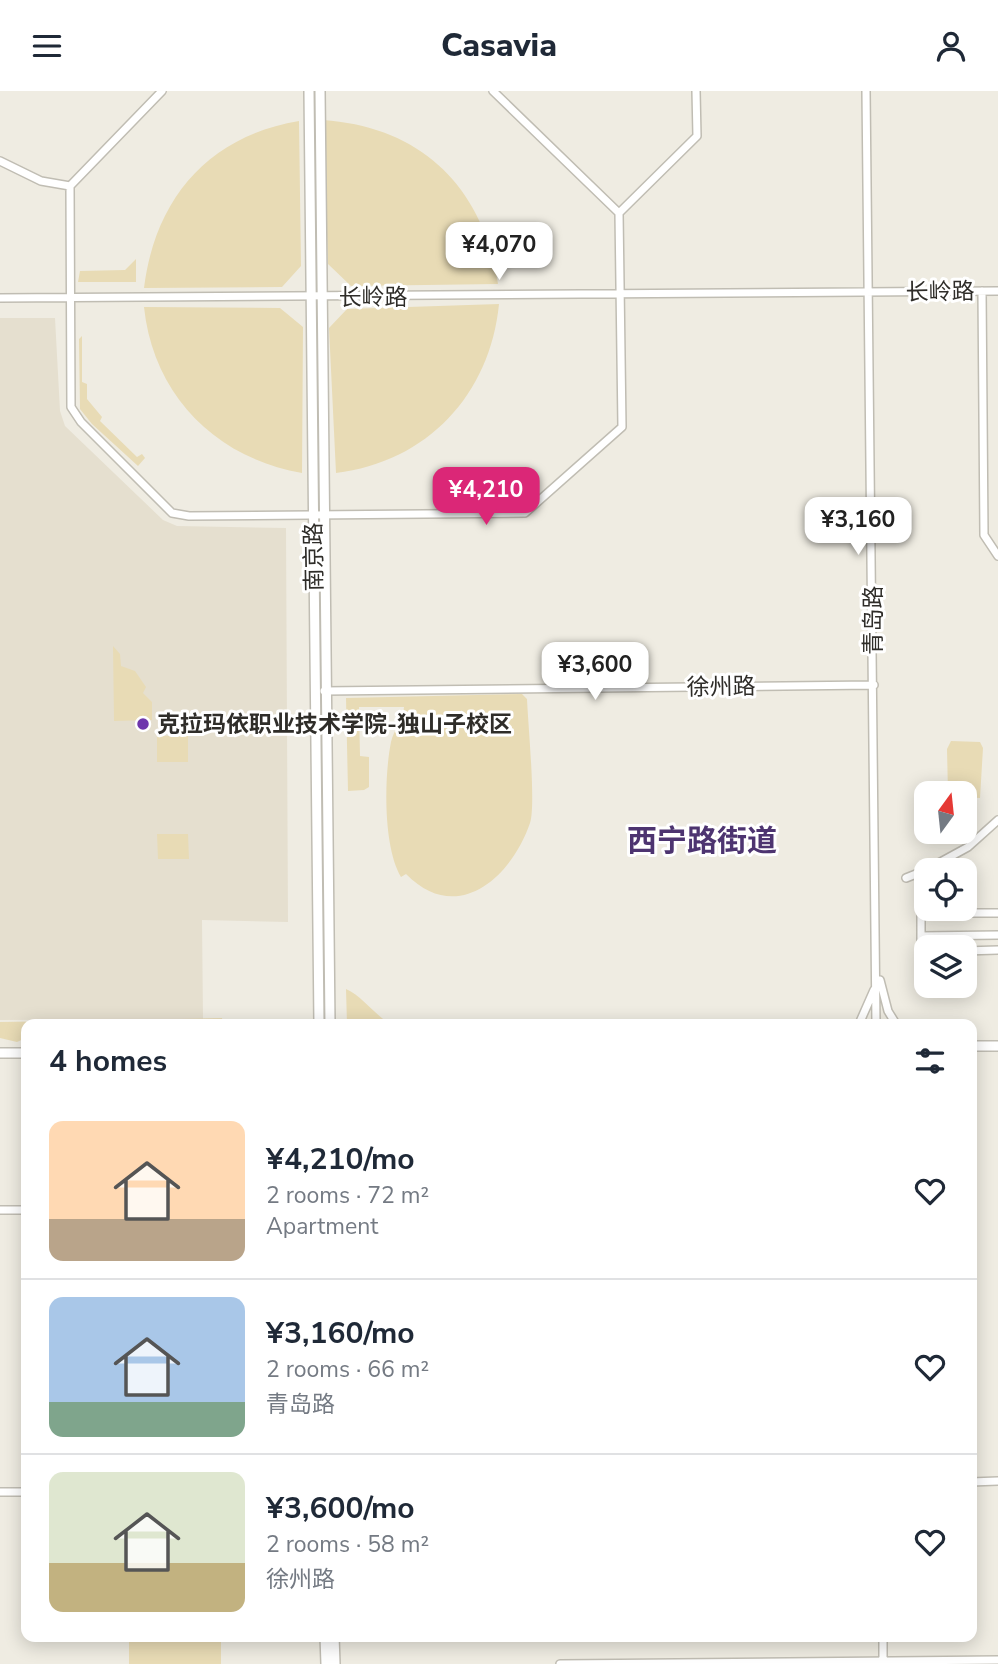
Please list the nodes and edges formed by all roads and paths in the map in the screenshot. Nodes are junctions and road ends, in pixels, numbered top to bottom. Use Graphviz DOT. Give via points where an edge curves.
graph roads {
  1 [pos="162,91"];
  2 [pos="309,91"];
  3 [pos="320,91"];
  4 [pos="493,91"];
  5 [pos="696,91"];
  6 [pos="866,91"];
  7 [pos="0,161"];
  8 [pos="70,186"];
  9 [pos="619,213"];
  10 [pos="982,291"];
  11 [pos="998,291"];
  12 [pos="870,293"];
  13 [pos="620,295"];
  14 [pos="311,297"];
  15 [pos="323,297"];
  16 [pos="0,298"];
  17 [pos="69,298"];
  18 [pos="313,515"];
  19 [pos="325,515"];
  20 [pos="998,556"];
  21 [pos="874,685"];
  22 [pos="316,691"];
  23 [pos="326,691"];
  24 [pos="998,820"];
  25 [pos="948,858"];
  26 [pos="914,875"];
  27 [pos="906,878"];
  28 [pos="998,913"];
  29 [pos="921,935"];
  30 [pos="977,936"];
  31 [pos="987,936"];
  32 [pos="998,936"];
  33 [pos="977,950"];
  34 [pos="988,950"];
  35 [pos="998,950"];
  36 [pos="877,965"];
  37 [pos="319,1019"];
  38 [pos="330,1019"];
  39 [pos="861,1019"];
  40 [pos="876,1019"];
  41 [pos="893,1019"];
  42 [pos="977,1046"];
  43 [pos="998,1046"];
  44 [pos="0,1053"];
  45 [pos="21,1053"];
  46 [pos="0,1210"];
  47 [pos="21,1210"];
  48 [pos="998,1481"];
  49 [pos="977,1482"];
  50 [pos="0,1492"];
  51 [pos="21,1492"];
  52 [pos="326,1642"];
  53 [pos="334,1642"];
  54 [pos="883,1642"];
  55 [pos="883,1660"];
  56 [pos="998,1660"];
  57 [pos="326,1664"];
  58 [pos="335,1664"];
  59 [pos="560,1664"];
  1 -- 8 [label="street"];
  2 -- 14 [label="main road, 南京路"];
  3 -- 15 [label="main road, 南京路"];
  4 -- 9 [label="street"];
  5 -- 9 [label="street" via="697,137"];
  6 -- 12 [label="street, 青岛路"];
  7 -- 8 [label="street" via="41,181"];
  8 -- 17 [label="street"];
  9 -- 13 [label="street"];
  10 -- 11 [label="street, 长岭路"];
  10 -- 12 [label="street, 长岭路"];
  10 -- 20 [label="street" via="984,535"];
  12 -- 13 [label="street, 长岭路"];
  12 -- 21 [label="street, 青岛路"];
  13 -- 15 [label="street, 长岭路"];
  13 -- 19 [label="street" via="622,427 525,513"];
  14 -- 15 [label="street, 长岭路"];
  14 -- 17 [label="street, 长岭路"];
  14 -- 18 [label="main road, 南京路"];
  15 -- 19 [label="main road, 南京路"];
  16 -- 17 [label="street, 长岭路"];
  17 -- 18 [label="street" via="71,407 80,422 172,513"];
  18 -- 19 [label="street"];
  18 -- 22 [label="main road, 南京路"];
  19 -- 23 [label="main road, 南京路"];
  21 -- 23 [label="street, 徐州路"];
  21 -- 36 [label="street, 青岛路"];
  22 -- 23 [label="street, 徐州路"];
  22 -- 37 [label="main road, 南京路"];
  23 -- 38 [label="main road, 南京路"];
  24 -- 25 [label="street"];
  26 -- 27 [label="street"];
  28 -- 29 [label="street" via="920,913"];
  30 -- 31 [label="street"];
  31 -- 32 [label="street"];
  31 -- 34 [label="street"];
  33 -- 34 [label="street"];
  34 -- 35 [label="street"];
  36 -- 39 [label="street" via="873,993"];
  36 -- 40 [label="street, 青岛路"];
  36 -- 41 [label="street"];
  42 -- 43 [label="main road"];
  44 -- 45 [label="main road"];
  46 -- 47 [label="street"];
  48 -- 49 [label="street"];
  50 -- 51 [label="street"];
  52 -- 57 [label="main road"];
  53 -- 58 [label="main road"];
  54 -- 55 [label="street"];
  55 -- 56 [label="street"];
  55 -- 59 [label="street"];
}
